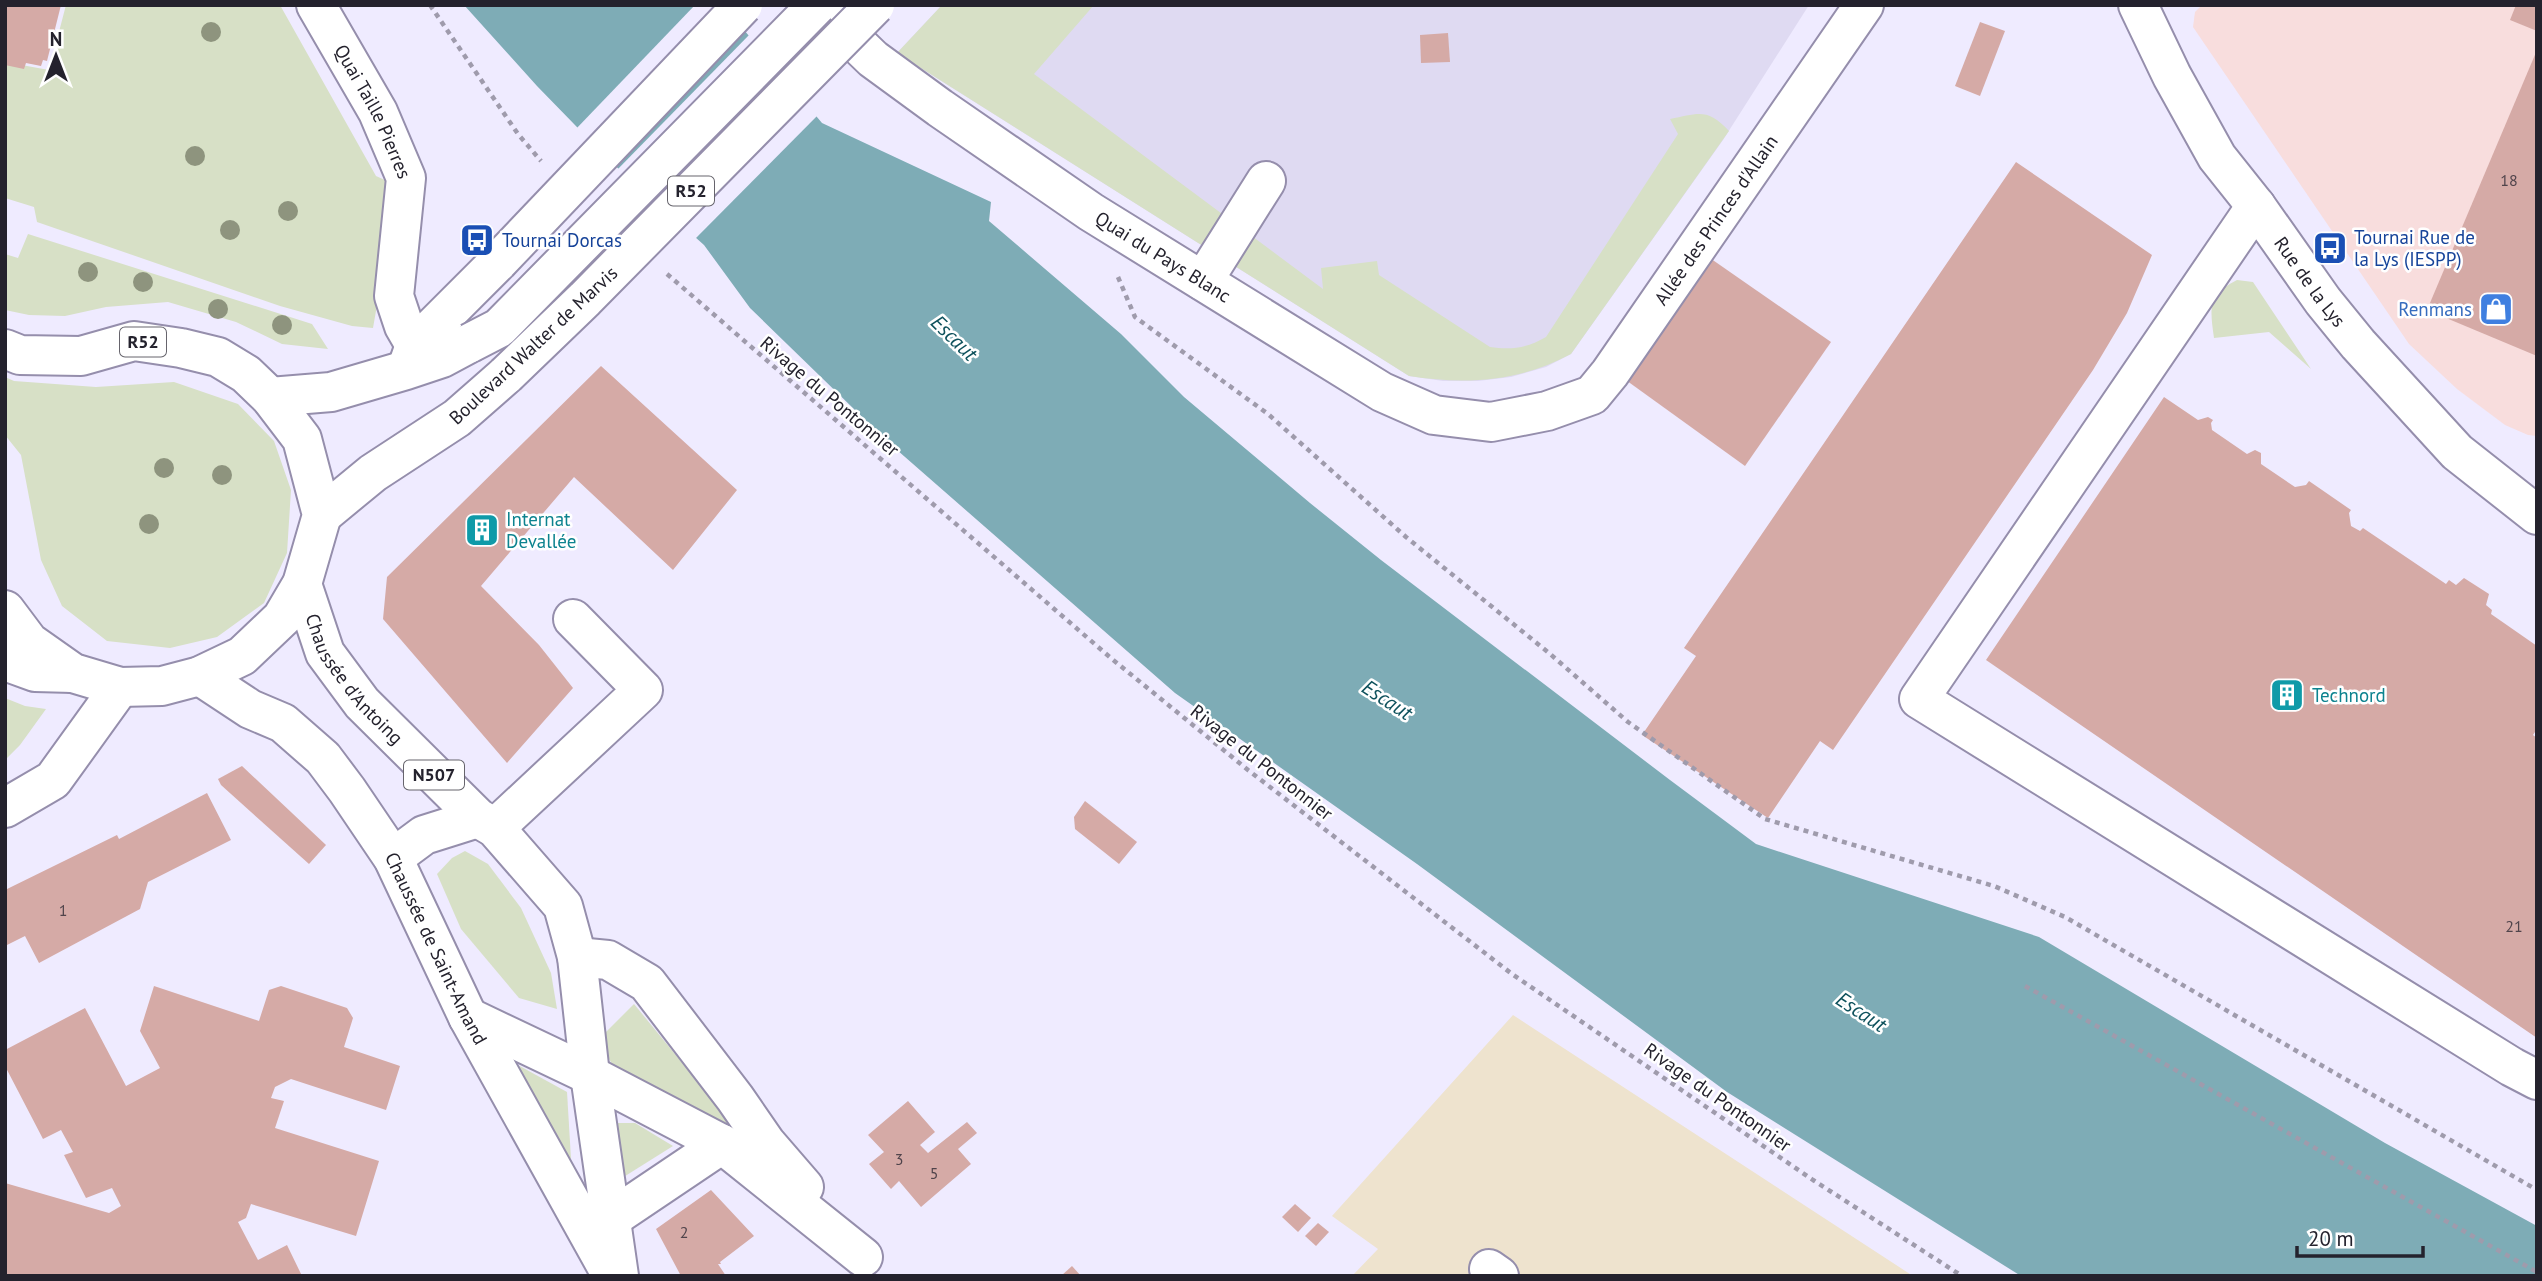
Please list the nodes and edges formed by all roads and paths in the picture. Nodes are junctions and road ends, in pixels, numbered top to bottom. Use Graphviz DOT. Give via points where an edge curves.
graph roads {
  1 [pos="316,5"];
  2 [pos="430,5"];
  3 [pos="743,5"];
  4 [pos="817,5"];
  5 [pos="875,5"];
  6 [pos="1864,5"];
  7 [pos="2138,5"];
  8 [pos="545,165"];
  9 [pos="1266,181"];
  10 [pos="2256,206"];
  11 [pos="662,270"];
  12 [pos="1115,270"];
  13 [pos="1203,281"];
  14 [pos="408,347"];
  15 [pos="5,349"];
  16 [pos="270,397"];
  17 [pos="1548,411"];
  18 [pos="322,515"];
  19 [pos="2537,515"];
  20 [pos="302,584"];
  21 [pos="5,610"];
  22 [pos="573,619"];
  23 [pos="5,661"];
  24 [pos="73,673"];
  25 [pos="200,676"];
  26 [pos="120,687"];
  27 [pos="5,808"];
  28 [pos="486,823"];
  29 [pos="393,859"];
  30 [pos="577,957"];
  31 [pos="2025,986"];
  32 [pos="468,1017"];
  33 [pos="590,1075"];
  34 [pos="2537,1080"];
  35 [pos="722,1144"];
  36 [pos="2537,1190"];
  37 [pos="612,1218"];
  38 [pos="867,1268"];
  39 [pos="2537,1272"];
  40 [pos="612,1276"];
  41 [pos="619,1276"];
  42 [pos="1962,1276"];
  1 -- 14 [label="main road, Quai Taille Pierres" via="378,111 406,178 394,296"];
  2 -- 8 [label="path" via="518,134"];
  3 -- 14 [label="main road, bridge" via="498,262"];
  4 -- 13 [label="main road, Quai du Pays Blanc" via="873,59 940,108 1091,212"];
  4 -- 14 [label="main road, Boulevard Walter de Marvis / R52, bridge" via="499,328 442,358"];
  5 -- 18 [label="main road, Boulevard Walter de Marvis / R52, bridge" via="506,375 457,418 373,474"];
  6 -- 17 [label="main road, Allée des Princes d'Allain" via="1611,373 1592,395"];
  7 -- 10 [label="main road, Rue de la Lys" via="2217,157"];
  9 -- 13 [label="main road"];
  10 -- 19 [label="main road, Rue de la Lys" via="2358,344 2457,452"];
  10 -- 34 [label="main road" via="1919,699"];
  11 -- 42 [label="path, Rivage du Pontonnier" via="1071,624 1248,770 1512,974"];
  12 -- 36 [label="path" via="1135,317 1268,414 1406,537 1628,722 1765,819 1994,886 2065,917"];
  13 -- 17 [label="main road, Quai du Pays Blanc" via="1382,392 1434,415 1491,422"];
  14 -- 16 [label="main road, R52" via="331,392"];
  15 -- 16 [label="main road, R52" via="20,355 81,356 134,341 181,348 218,357 246,374"];
  16 -- 18 [label="main road, R52" via="302,439"];
  18 -- 20 [label="main road"];
  20 -- 25 [label="main road" via="282,618 263,638 243,656"];
  20 -- 28 [label="main road, Chaussée d'Antoing / N507" via="325,653 362,703"];
  21 -- 24 [label="main road" via="29,642"];
  22 -- 28 [label="main road" via="643,690"];
  23 -- 24 [label="main road" via="35,672"];
  24 -- 26 [label="main road"];
  25 -- 26 [label="main road" via="162,686"];
  25 -- 29 [label="main road, Chaussée de Saint-Amand" via="250,709 283,723 323,758"];
  26 -- 27 [label="main road" via="53,780"];
  28 -- 29 [label="main road" via="424,835"];
  28 -- 30 [label="main road, Chaussée d'Antoing / N507" via="562,906"];
  29 -- 32 [label="main road, Chaussée de Saint-Amand"];
  30 -- 33 [label="main road, N507"];
  30 -- 38 [label="main road" via="608,960 647,983 766,1143"];
  31 -- 39 [label="path"];
  32 -- 33 [label="main road"];
  32 -- 40 [label="main road, Chaussée de Saint-Amand"];
  33 -- 35 [label="main road"];
  33 -- 37 [label="main road, N507"];
  35 -- 37 [label="main road"];
  35 -- 38 [label="main road"];
  37 -- 41 [label="main road, N507"];
}
